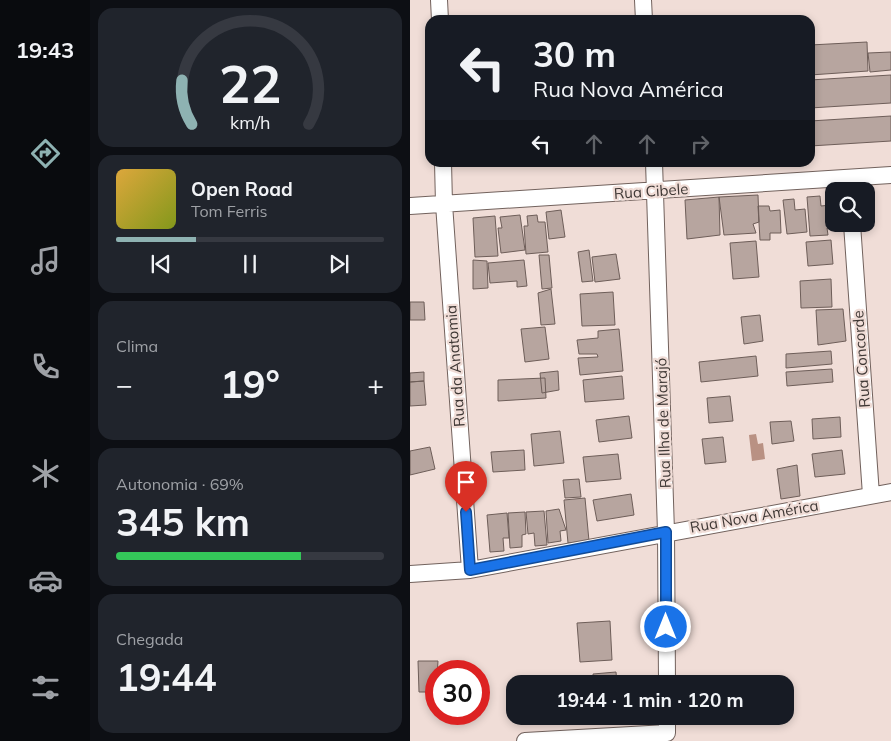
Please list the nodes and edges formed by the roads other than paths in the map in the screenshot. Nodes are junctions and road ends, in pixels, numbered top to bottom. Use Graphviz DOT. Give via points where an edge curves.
graph roads {
  1 [pos="439,0"];
  2 [pos="643,0"];
  3 [pos="440,15"];
  4 [pos="644,15"];
  5 [pos="443,167"];
  6 [pos="654,167"];
  7 [pos="891,175"];
  8 [pos="862,182"];
  9 [pos="825,186"];
  10 [pos="656,190"];
  11 [pos="444,204"];
  12 [pos="410,206"];
  13 [pos="853,232"];
  14 [pos="891,492"];
  15 [pos="871,495"];
  16 [pos="666,532"];
  17 [pos="470,570"];
  18 [pos="410,574"];
  19 [pos="666,675"];
  20 [pos="667,725"];
  21 [pos="525,741"];
  1 -- 3 [label="street"];
  2 -- 4 [label="street"];
  5 -- 11 [label="street, Rua da Anatomia"];
  6 -- 10 [label="street, Rua Ilha de Marajó"];
  7 -- 8 [label="street, Rua Cibele"];
  9 -- 10 [label="street, Rua Cibele"];
  10 -- 11 [label="street, Rua Cibele"];
  10 -- 16 [label="street, Rua Ilha de Marajó"];
  11 -- 12 [label="street, Rua Cibele"];
  11 -- 17 [label="street, Rua da Anatomia"];
  13 -- 15 [label="street, Rua Concorde"];
  14 -- 15 [label="street, Rua Nova América"];
  15 -- 16 [label="street, Rua Nova América"];
  16 -- 17 [label="street, Rua Nova América"];
  16 -- 19 [label="street, Rua Ilha de Marajó"];
  17 -- 18 [label="street, Rua Nova América"];
  20 -- 21 [label="street" via="667,733"];
}
